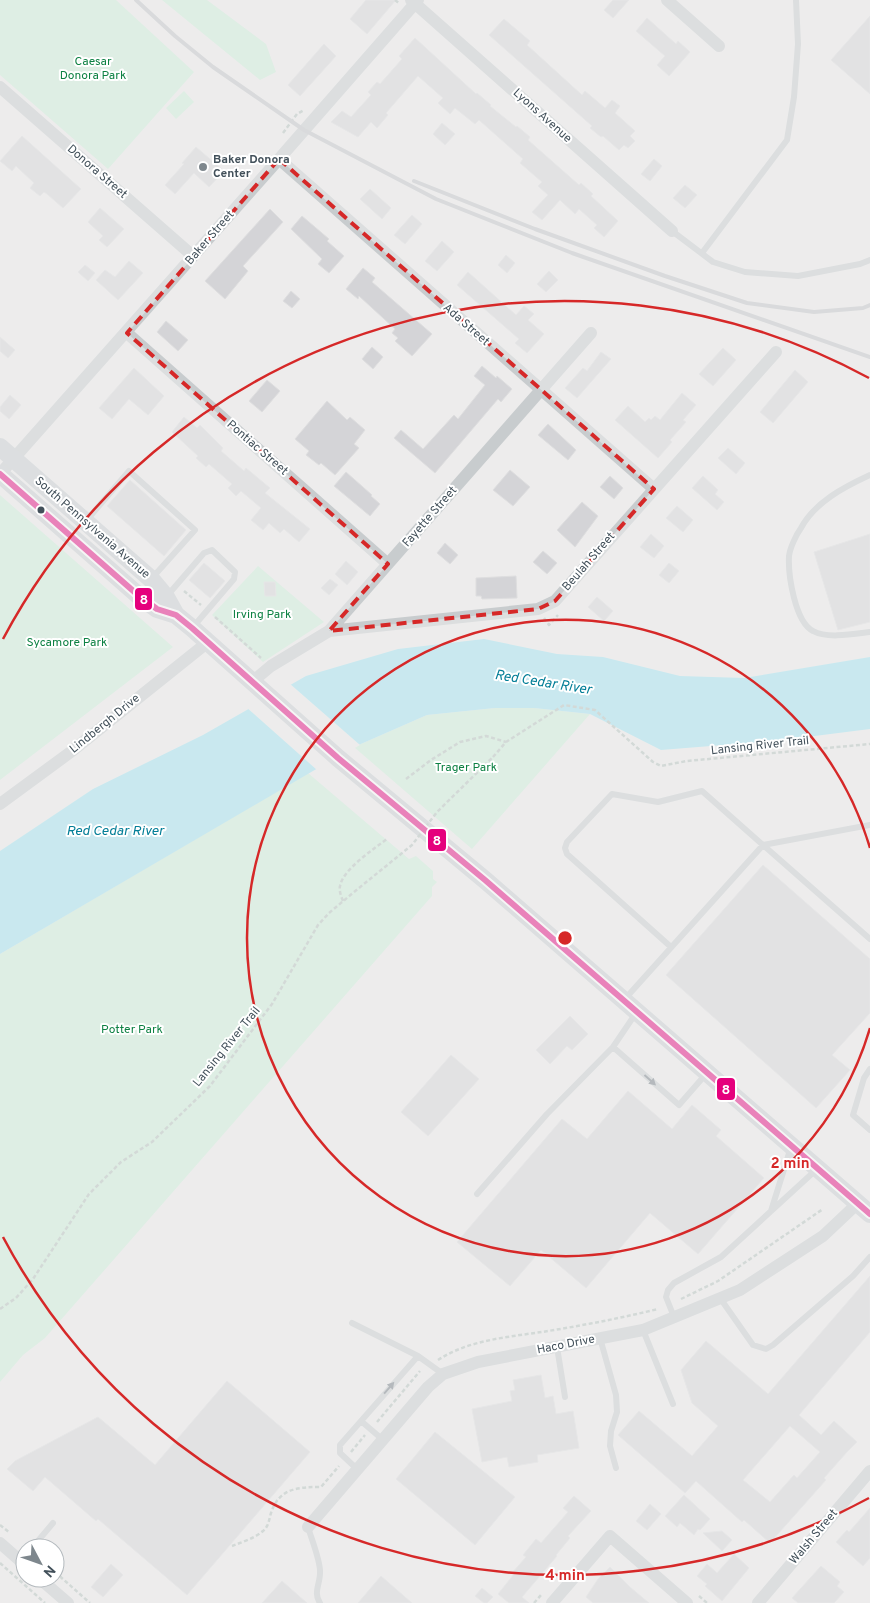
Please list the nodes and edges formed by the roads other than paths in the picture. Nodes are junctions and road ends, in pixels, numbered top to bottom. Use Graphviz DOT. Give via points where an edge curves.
graph roads {
  1 [pos="667,0"];
  2 [pos="796,0"];
  3 [pos="415,1"];
  4 [pos="719,46"];
  5 [pos="0,87"];
  6 [pos="279,160"];
  7 [pos="672,232"];
  8 [pos="702,253"];
  9 [pos="193,256"];
  10 [pos="870,260"];
  11 [pos="126,333"];
  12 [pos="591,333"];
  13 [pos="776,352"];
  14 [pos="541,391"];
  15 [pos="0,447"];
  16 [pos="14,459"];
  17 [pos="0,474"];
  18 [pos="870,475"];
  19 [pos="654,489"];
  20 [pos="85,522"];
  21 [pos="388,564"];
  22 [pos="151,579"];
  23 [pos="166,597"];
  24 [pos="176,615"];
  25 [pos="192,628"];
  26 [pos="329,631"];
  27 [pos="870,632"];
  28 [pos="208,642"];
  29 [pos="258,687"];
  30 [pos="0,804"];
  31 [pos="870,825"];
  32 [pos="763,844"];
  33 [pos="870,939"];
  34 [pos="671,947"];
  35 [pos="630,1006"];
  36 [pos="613,1047"];
  37 [pos="870,1069"];
  38 [pos="707,1072"];
  39 [pos="870,1130"];
  40 [pos="792,1146"];
  41 [pos="818,1168"];
  42 [pos="477,1194"];
  43 [pos="866,1207"];
  44 [pos="770,1212"];
  45 [pos="870,1257"];
  46 [pos="720,1298"];
  47 [pos="674,1317"];
  48 [pos="352,1323"];
  49 [pos="643,1330"];
  50 [pos="600,1338"];
  51 [pos="557,1347"];
  52 [pos="418,1356"];
  53 [pos="443,1374"];
  54 [pos="565,1397"];
  55 [pos="673,1404"];
  56 [pos="361,1421"];
  57 [pos="382,1439"];
  58 [pos="616,1468"];
  59 [pos="356,1470"];
  60 [pos="870,1471"];
  61 [pos="53,1523"];
  62 [pos="308,1527"];
  63 [pos="40,1538"];
  64 [pos="0,1543"];
  65 [pos="15,1555"];
  66 [pos="51,1588"];
  67 [pos="68,1603"];
  68 [pos="320,1603"];
  69 [pos="552,1603"];
  70 [pos="687,1603"];
  71 [pos="758,1603"];
  1 -- 4 [label="street"];
  2 -- 8 [label="lane" via="798,44 787,140"];
  3 -- 6 [label="street, Baker Street"];
  3 -- 7 [label="street, Lyons Avenue"];
  5 -- 9 [label="street, Donora Street"];
  6 -- 9 [label="street, Baker Street"];
  6 -- 14 [label="street, Ada Street"];
  7 -- 8 [label="lane"];
  8 -- 10 [label="lane" via="713,262 744,272 798,276"];
  9 -- 11 [label="street, Baker Street"];
  11 -- 16 [label="street, Baker Street"];
  11 -- 21 [label="street, Pontiac Street"];
  12 -- 14 [label="street, Fayette Street"];
  13 -- 19 [label="street, Beulah Street"];
  14 -- 19 [label="street, Ada Street"];
  14 -- 21 [label="street, Fayette Street"];
  15 -- 16 [label="main road, South Pennsylvania Avenue"];
  16 -- 17 [label="street, Baker Street"];
  16 -- 20 [label="main road, South Pennsylvania Avenue"];
  17 -- 24 [label="main road, South Pennsylvania Avenue" via="139,596 158,609"];
  18 -- 27 [label="lane" via="846,486 816,508 801,528 789,555 793,593 802,619 812,631 840,635"];
  19 -- 26 [label="street, Beulah Street" via="548,606 538,610"];
  20 -- 22 [label="main road, South Pennsylvania Avenue"];
  20 -- 22 [label="lane" via="129,471 195,530"];
  21 -- 26 [label="street, Fayette Street"];
  22 -- 23 [label="main road, South Pennsylvania Avenue"];
  23 -- 24 [label="main road, South Pennsylvania Avenue"];
  23 -- 25 [label="lane" via="204,553 212,550 235,572 234,579"];
  24 -- 25 [label="main road, South Pennsylvania Avenue"];
  25 -- 28 [label="main road, South Pennsylvania Avenue"];
  26 -- 29 [label="street, Fayette Street" via="271,666"];
  28 -- 29 [label="main road, South Pennsylvania Avenue"];
  28 -- 30 [label="street, Lindbergh Drive"];
  29 -- 35 [label="main road, South Pennsylvania Avenue"];
  31 -- 32 [label="lane"];
  32 -- 33 [label="lane"];
  32 -- 34 [label="lane"];
  32 -- 34 [label="lane" via="702,791 658,802 612,794 567,842 567,854"];
  34 -- 35 [label="lane"];
  35 -- 36 [label="lane"];
  35 -- 38 [label="main road, South Pennsylvania Avenue"];
  36 -- 38 [label="lane, one-way" via="679,1105"];
  36 -- 42 [label="lane" via="547,1114"];
  37 -- 39 [label="lane" via="864,1078 853,1115"];
  38 -- 40 [label="main road, South Pennsylvania Avenue"];
  40 -- 41 [label="main road, South Pennsylvania Avenue"];
  40 -- 44 [label="lane"];
  41 -- 43 [label="main road, South Pennsylvania Avenue"];
  41 -- 44 [label="lane"];
  43 -- 46 [label="street, Haco Drive" via="740,1290"];
  44 -- 47 [label="lane" via="721,1257 674,1283 666,1297"];
  45 -- 46 [label="lane" via="853,1276 766,1349 753,1345"];
  46 -- 47 [label="street, Haco Drive"];
  47 -- 49 [label="street, Haco Drive"];
  48 -- 52 [label="lane"];
  49 -- 50 [label="street, Haco Drive"];
  49 -- 55 [label="lane"];
  50 -- 51 [label="street, Haco Drive"];
  50 -- 58 [label="lane" via="616,1395 617,1412 610,1446"];
  51 -- 53 [label="street, Haco Drive" via="478,1362"];
  51 -- 54 [label="lane"];
  52 -- 53 [label="lane"];
  56 -- 52 [label="lane, one-way"];
  53 -- 57 [label="street, Haco Drive"];
  56 -- 57 [label="lane"];
  56 -- 59 [label="lane" via="340,1445 340,1453"];
  57 -- 59 [label="street, Haco Drive"];
  59 -- 62 [label="street, Haco Drive"];
  60 -- 71 [label="street, Walsh Street"];
  61 -- 63 [label="lane"];
  62 -- 68 [label="lane" via="321,1572 317,1591"];
  64 -- 65 [label="street"];
  66 -- 67 [label="street"];
  69 -- 70 [label="street" via="610,1536"];
}
